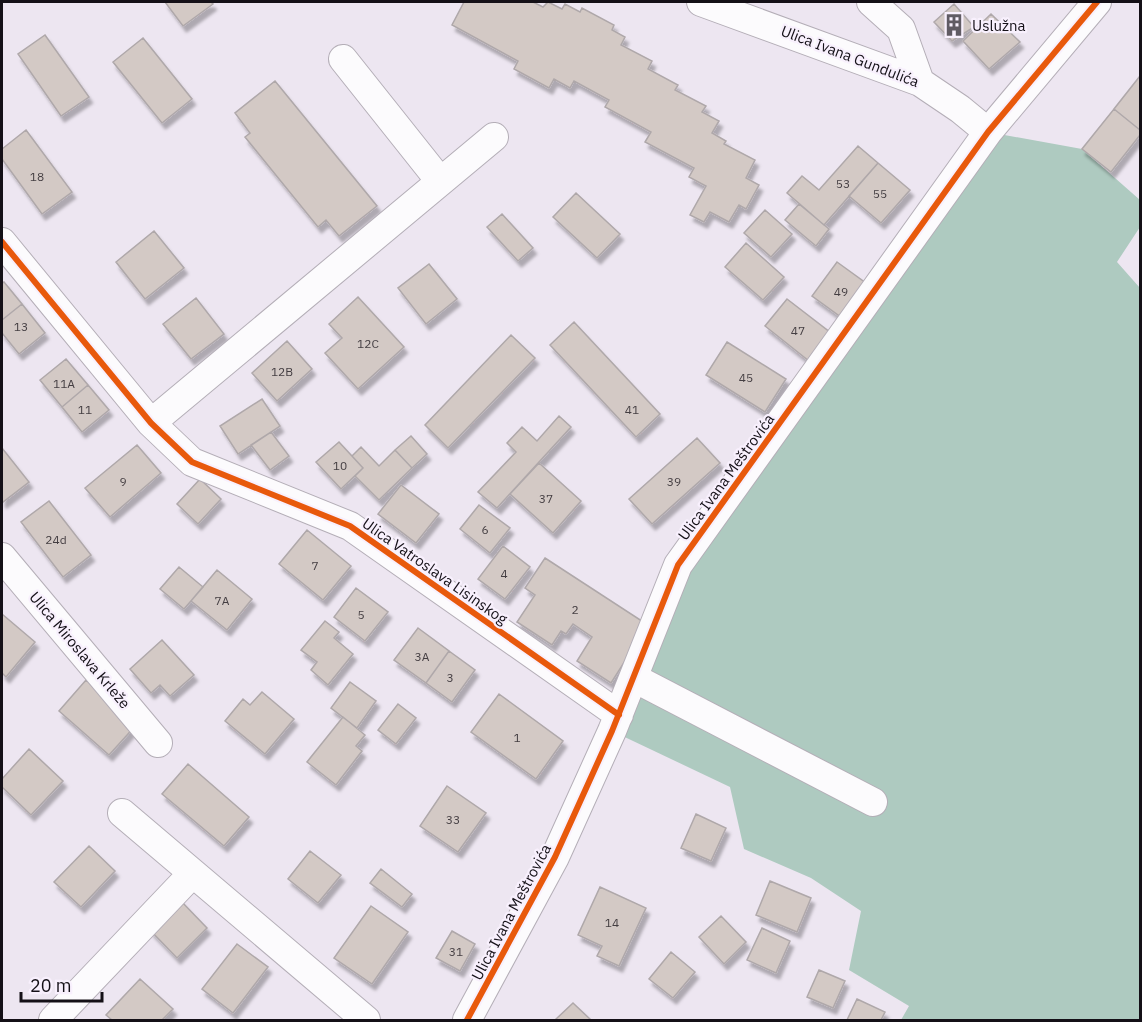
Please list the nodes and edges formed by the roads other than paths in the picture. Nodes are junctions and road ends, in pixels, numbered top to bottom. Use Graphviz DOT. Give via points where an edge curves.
graph roads {
  1 [pos="701,2"];
  2 [pos="871,2"];
  3 [pos="1097,2"];
  4 [pos="344,59"];
  5 [pos="920,82"];
  6 [pos="988,132"];
  7 [pos="494,137"];
  8 [pos="440,181"];
  9 [pos="2,242"];
  10 [pos="151,423"];
  11 [pos="2,557"];
  12 [pos="634,678"];
  13 [pos="619,715"];
  14 [pos="158,743"];
  15 [pos="873,802"];
  16 [pos="122,813"];
  17 [pos="192,874"];
  18 [pos="53,1020"];
  19 [pos="366,1020"];
  20 [pos="467,1020"];
  1 -- 5 [label="street, Ulica Ivana Gundulića"];
  2 -- 5 [label="street" via="901,29"];
  3 -- 6 [label="street, Ulica Ivana Meštrovića"];
  4 -- 8 [label="street"];
  5 -- 6 [label="street, Ulica Ivana Gundulića"];
  6 -- 12 [label="street, Ulica Ivana Meštrovića" via="678,565"];
  7 -- 8 [label="street"];
  8 -- 10 [label="street"];
  9 -- 10 [label="street, Ulica Vatroslava Lisinskog"];
  10 -- 13 [label="street, Ulica Vatroslava Lisinskog" via="192,462 350,526"];
  11 -- 14 [label="street, Ulica Miroslava Krleže"];
  12 -- 13 [label="street, Ulica Ivana Meštrovića"];
  12 -- 15 [label="street"];
  13 -- 20 [label="street, Ulica Ivana Meštrovića" via="555,857"];
  16 -- 17 [label="street"];
  17 -- 18 [label="street"];
  17 -- 19 [label="street"];
}
